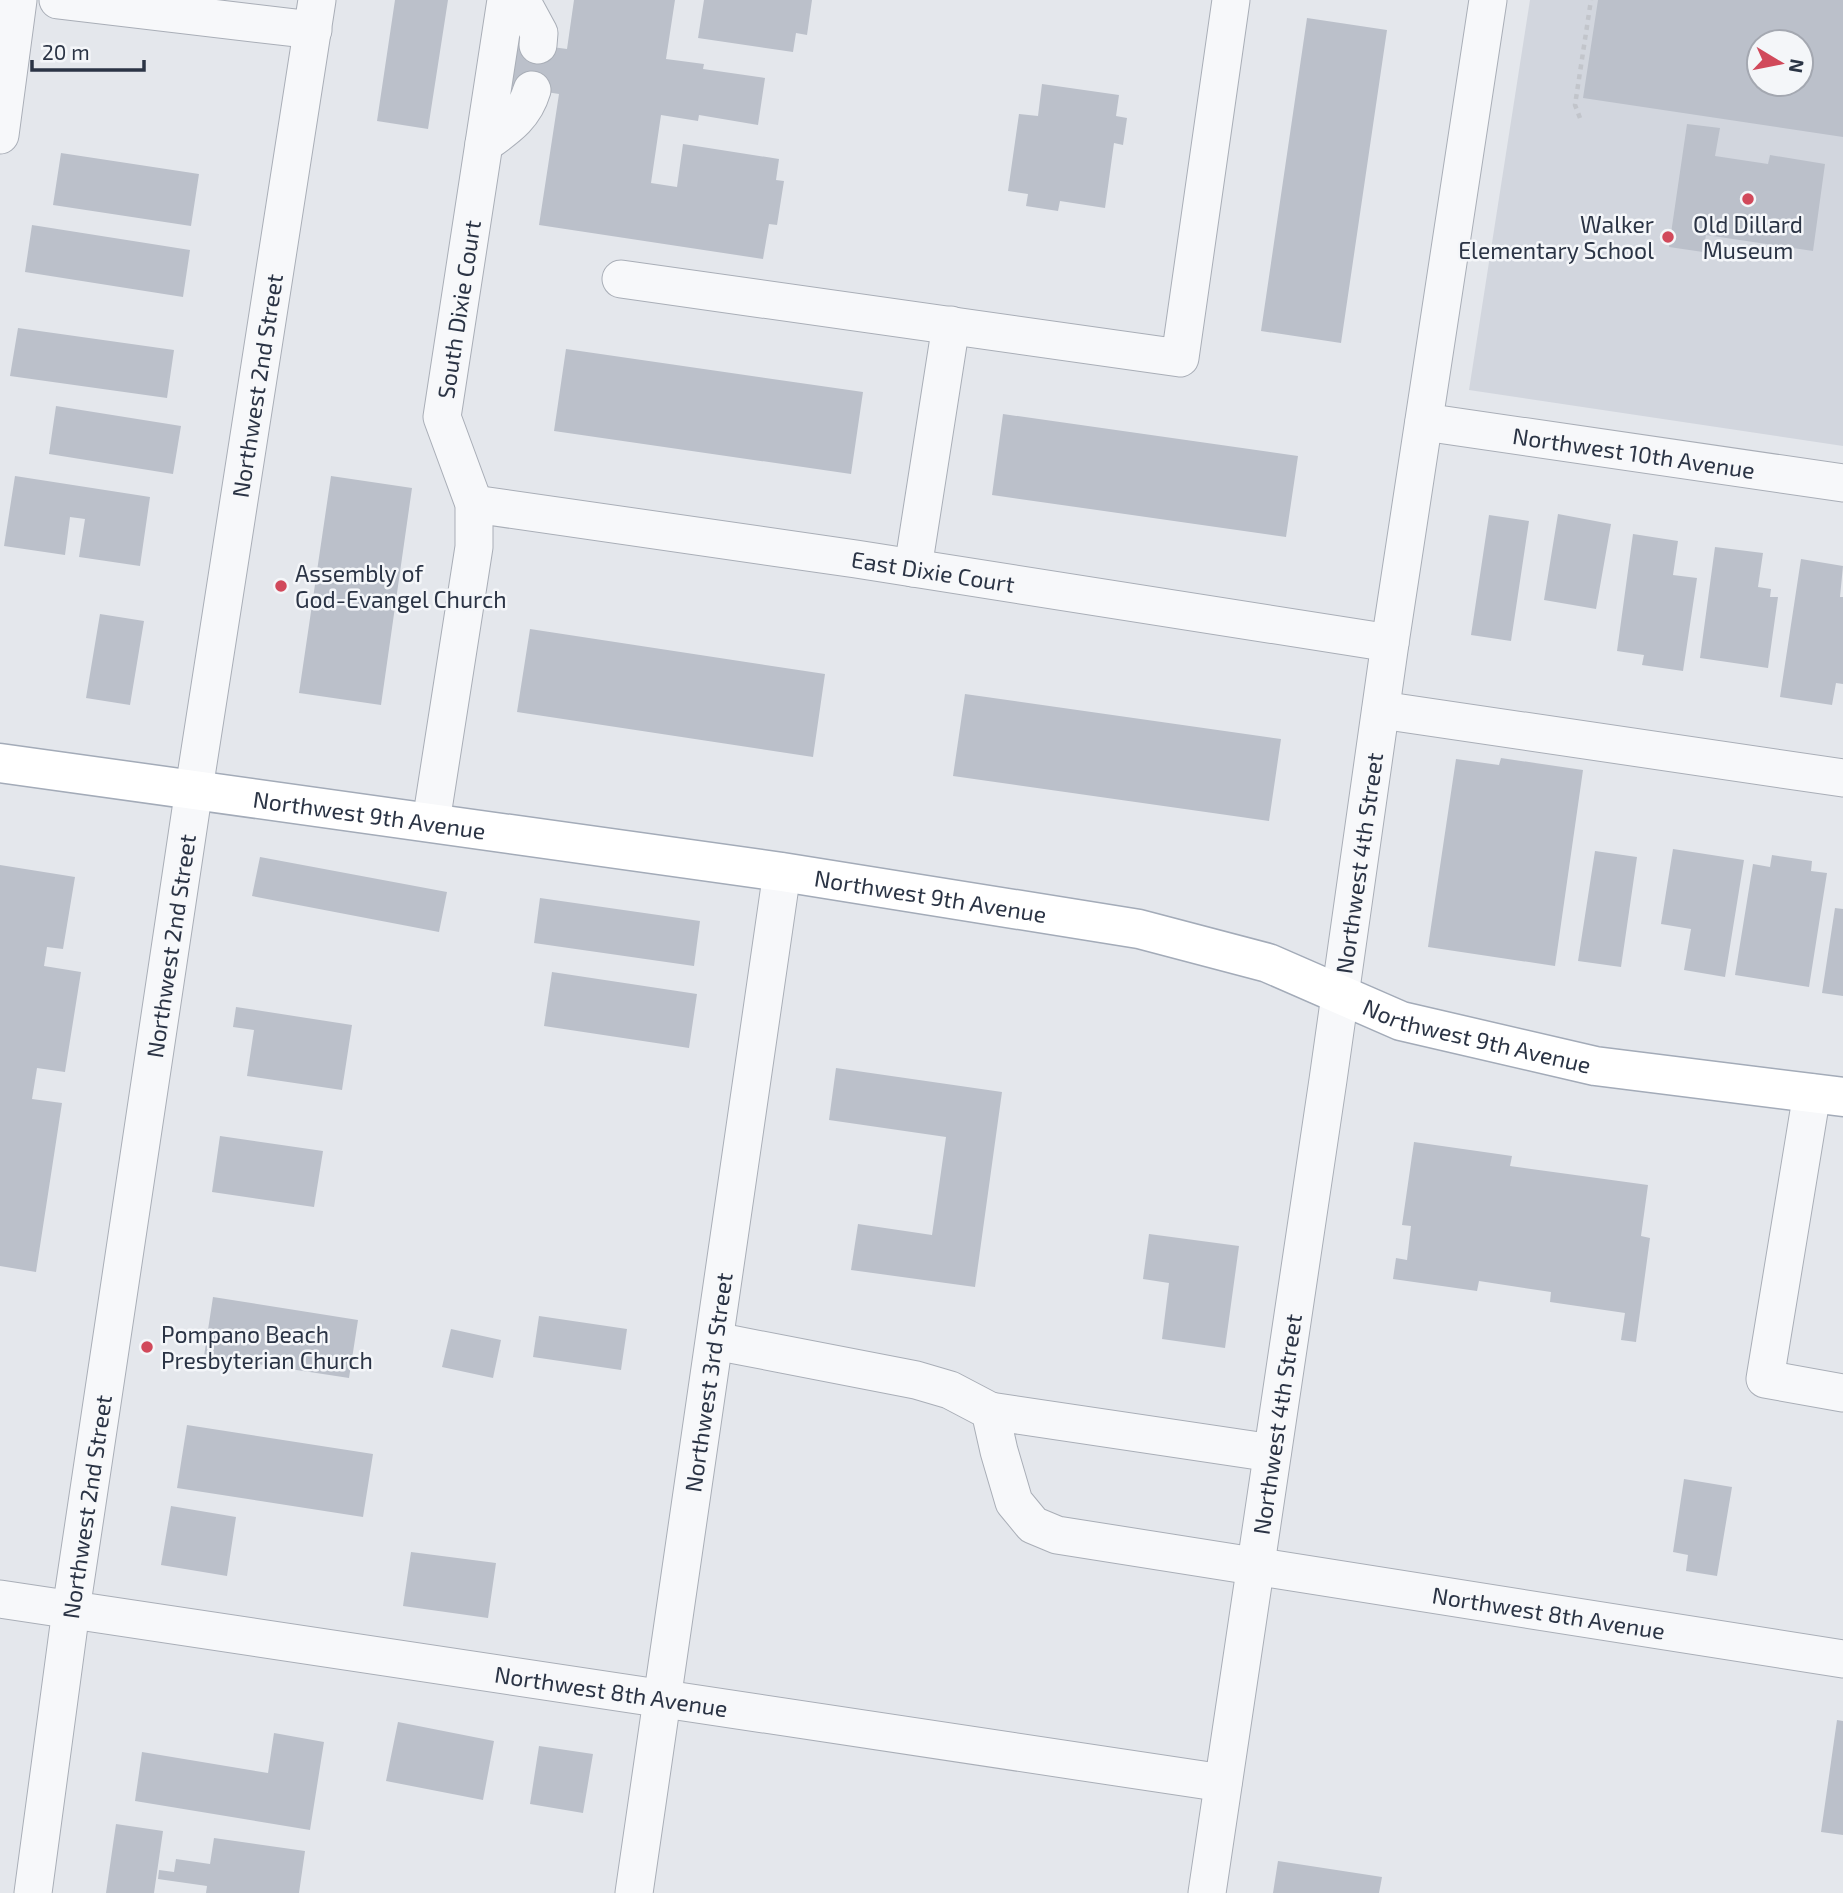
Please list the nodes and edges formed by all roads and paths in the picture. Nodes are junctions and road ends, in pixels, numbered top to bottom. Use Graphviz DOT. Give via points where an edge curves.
graph roads {
  1 [pos="19,0"];
  2 [pos="58,0"];
  3 [pos="506,0"];
  4 [pos="521,0"];
  5 [pos="1231,0"];
  6 [pos="1488,0"];
  7 [pos="1591,0"];
  8 [pos="315,15"];
  9 [pos="538,45"];
  10 [pos="532,90"];
  11 [pos="1580,118"];
  12 [pos="0,135"];
  13 [pos="484,144"];
  14 [pos="621,279"];
  15 [pos="951,325"];
  16 [pos="1424,422"];
  17 [pos="1843,483"];
  18 [pos="474,504"];
  19 [pos="913,568"];
  20 [pos="1390,643"];
  21 [pos="1381,710"];
  22 [pos="0,763"];
  23 [pos="1843,778"];
  24 [pos="194,789"];
  25 [pos="431,822"];
  26 [pos="782,872"];
  27 [pos="1340,996"];
  28 [pos="1827,1095"];
  29 [pos="715,1341"];
  30 [pos="1843,1393"];
  31 [pos="990,1411"];
  32 [pos="1272,1453"];
  33 [pos="1254,1567"];
  34 [pos="0,1599"];
  35 [pos="71,1610"];
  36 [pos="1843,1659"];
  37 [pos="663,1699"];
  38 [pos="1223,1783"];
  39 [pos="33,1893"];
  40 [pos="634,1893"];
  41 [pos="1207,1893"];
  1 -- 12 [label="street"];
  2 -- 8 [label="street"];
  3 -- 13 [label="street, South Dixie Court"];
  4 -- 9 [label="street" via="539,33"];
  5 -- 15 [label="street" via="1180,359"];
  6 -- 16 [label="street, Northwest 4th Street"];
  7 -- 11 [label="path" via="1575,105"];
  8 -- 24 [label="street, Northwest 2nd Street"];
  10 -- 13 [label="street" via="514,122"];
  13 -- 18 [label="street, South Dixie Court" via="442,417"];
  14 -- 15 [label="street"];
  15 -- 19 [label="street"];
  16 -- 17 [label="street, Northwest 10th Avenue"];
  16 -- 20 [label="street, Northwest 4th Street"];
  18 -- 19 [label="street, East Dixie Court"];
  18 -- 25 [label="street, South Dixie Court" via="474,547"];
  19 -- 20 [label="street, East Dixie Court"];
  20 -- 21 [label="street, Northwest 4th Street"];
  21 -- 23 [label="street"];
  21 -- 27 [label="street, Northwest 4th Street"];
  22 -- 24 [label="main road, Northwest 9th Avenue"];
  24 -- 25 [label="main road, Northwest 9th Avenue"];
  24 -- 35 [label="street, Northwest 2nd Street"];
  25 -- 26 [label="main road, Northwest 9th Avenue"];
  26 -- 27 [label="main road, Northwest 9th Avenue" via="1139,929 1268,963"];
  26 -- 29 [label="street, Northwest 3rd Street"];
  27 -- 28 [label="main road, Northwest 9th Avenue" via="1401,1021 1595,1066"];
  27 -- 32 [label="street, Northwest 4th Street"];
  28 -- 30 [label="street" via="1765,1379"];
  29 -- 31 [label="street" via="916,1380 950,1390"];
  29 -- 37 [label="street, Northwest 3rd Street"];
  31 -- 32 [label="street"];
  31 -- 33 [label="street, Northwest 8th Avenue" via="1014,1502 1033,1525 1057,1535"];
  32 -- 33 [label="street, Northwest 4th Street"];
  33 -- 36 [label="street, Northwest 8th Avenue"];
  33 -- 38 [label="street, Northwest 4th Street"];
  34 -- 35 [label="street, Northwest 8th Avenue"];
  35 -- 37 [label="street, Northwest 8th Avenue"];
  35 -- 39 [label="street, Northwest 2nd Street"];
  37 -- 38 [label="street, Northwest 8th Avenue"];
  37 -- 40 [label="street, Northwest 3rd Street"];
  38 -- 41 [label="street, Northwest 4th Street"];
}
